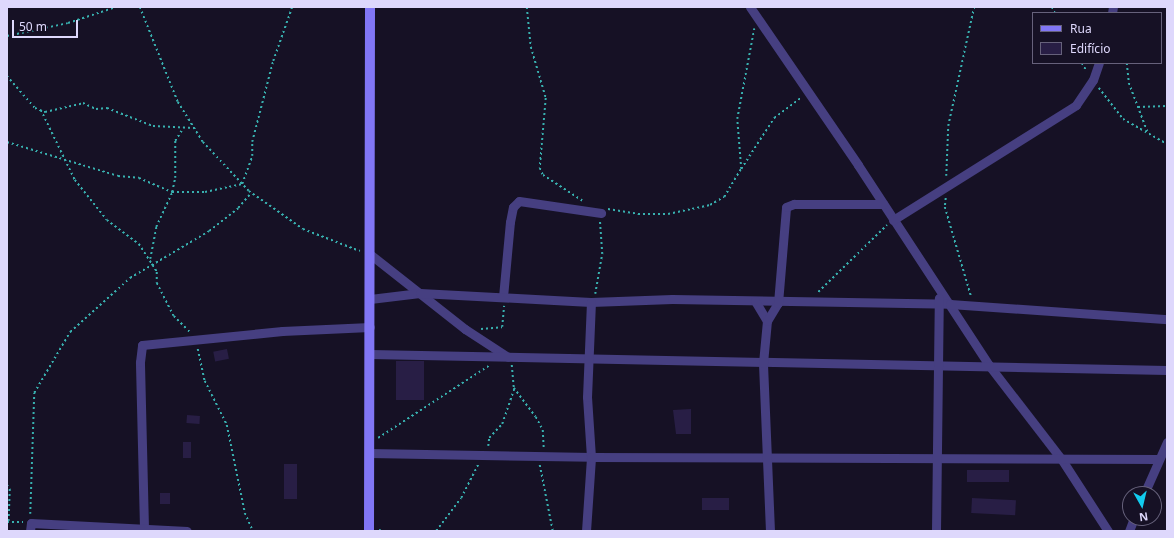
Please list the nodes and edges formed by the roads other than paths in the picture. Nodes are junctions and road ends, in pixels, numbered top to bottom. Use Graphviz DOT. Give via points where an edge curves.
graph roads {
  1 [pos="370,7"];
  2 [pos="750,7"];
  3 [pos="1099,64"];
  4 [pos="883,204"];
  5 [pos="602,213"];
  6 [pos="893,220"];
  7 [pos="371,255"];
  8 [pos="939,290"];
  9 [pos="420,293"];
  10 [pos="503,297"];
  11 [pos="370,299"];
  12 [pos="755,301"];
  13 [pos="591,302"];
  14 [pos="778,302"];
  15 [pos="939,304"];
  16 [pos="950,304"];
  17 [pos="1167,319"];
  18 [pos="767,321"];
  19 [pos="370,326"];
  20 [pos="370,354"];
  21 [pos="507,357"];
  22 [pos="588,360"];
  23 [pos="763,363"];
  24 [pos="988,364"];
  25 [pos="938,365"];
  26 [pos="1167,370"];
  27 [pos="1167,442"];
  28 [pos="369,448"];
  29 [pos="591,457"];
  30 [pos="768,457"];
  31 [pos="936,458"];
  32 [pos="1159,459"];
  33 [pos="1062,460"];
  34 [pos="1147,486"];
  35 [pos="30,527"];
  36 [pos="144,528"];
  37 [pos="164,530"];
  38 [pos="187,531"];
  39 [pos="369,531"];
  40 [pos="586,531"];
  41 [pos="770,531"];
  42 [pos="936,531"];
  43 [pos="1108,531"];
  1 -- 7 [label="main road"];
  2 -- 4 [label="street"];
  3 -- 6 [label="street" via="1093,80 1076,105"];
  4 -- 6 [label="street"];
  4 -- 14 [label="street" via="788,204 785,212"];
  5 -- 10 [label="street" via="519,202 513,208 510,222"];
  6 -- 8 [label="street"];
  7 -- 9 [label="street"];
  7 -- 11 [label="main road"];
  8 -- 15 [label="street"];
  8 -- 16 [label="street"];
  9 -- 10 [label="street"];
  9 -- 11 [label="street"];
  9 -- 21 [label="street" via="465,329"];
  10 -- 13 [label="street"];
  11 -- 19 [label="main road"];
  12 -- 13 [label="street" via="672,299"];
  12 -- 14 [label="street"];
  12 -- 18 [label="street"];
  13 -- 22 [label="street"];
  14 -- 15 [label="street"];
  14 -- 18 [label="street"];
  15 -- 16 [label="street"];
  15 -- 25 [label="street"];
  16 -- 17 [label="street"];
  16 -- 24 [label="street"];
  18 -- 23 [label="street"];
  19 -- 20 [label="main road"];
  19 -- 36 [label="street" via="142,345 140,350"];
  20 -- 21 [label="street"];
  20 -- 28 [label="main road"];
  21 -- 22 [label="street"];
  22 -- 23 [label="street" via="642,358"];
  22 -- 29 [label="street"];
  23 -- 25 [label="street"];
  23 -- 30 [label="street"];
  24 -- 25 [label="street"];
  24 -- 26 [label="street"];
  24 -- 33 [label="street"];
  25 -- 31 [label="street"];
  27 -- 32 [label="street"];
  28 -- 29 [label="street"];
  28 -- 39 [label="main road"];
  29 -- 30 [label="street"];
  29 -- 40 [label="street"];
  30 -- 31 [label="street"];
  30 -- 41 [label="street"];
  31 -- 33 [label="street"];
  31 -- 42 [label="street"];
  32 -- 33 [label="street"];
  32 -- 34 [label="street"];
  33 -- 43 [label="street"];
  35 -- 36 [label="street"];
  36 -- 37 [label="street"];
  37 -- 38 [label="street"];
}
